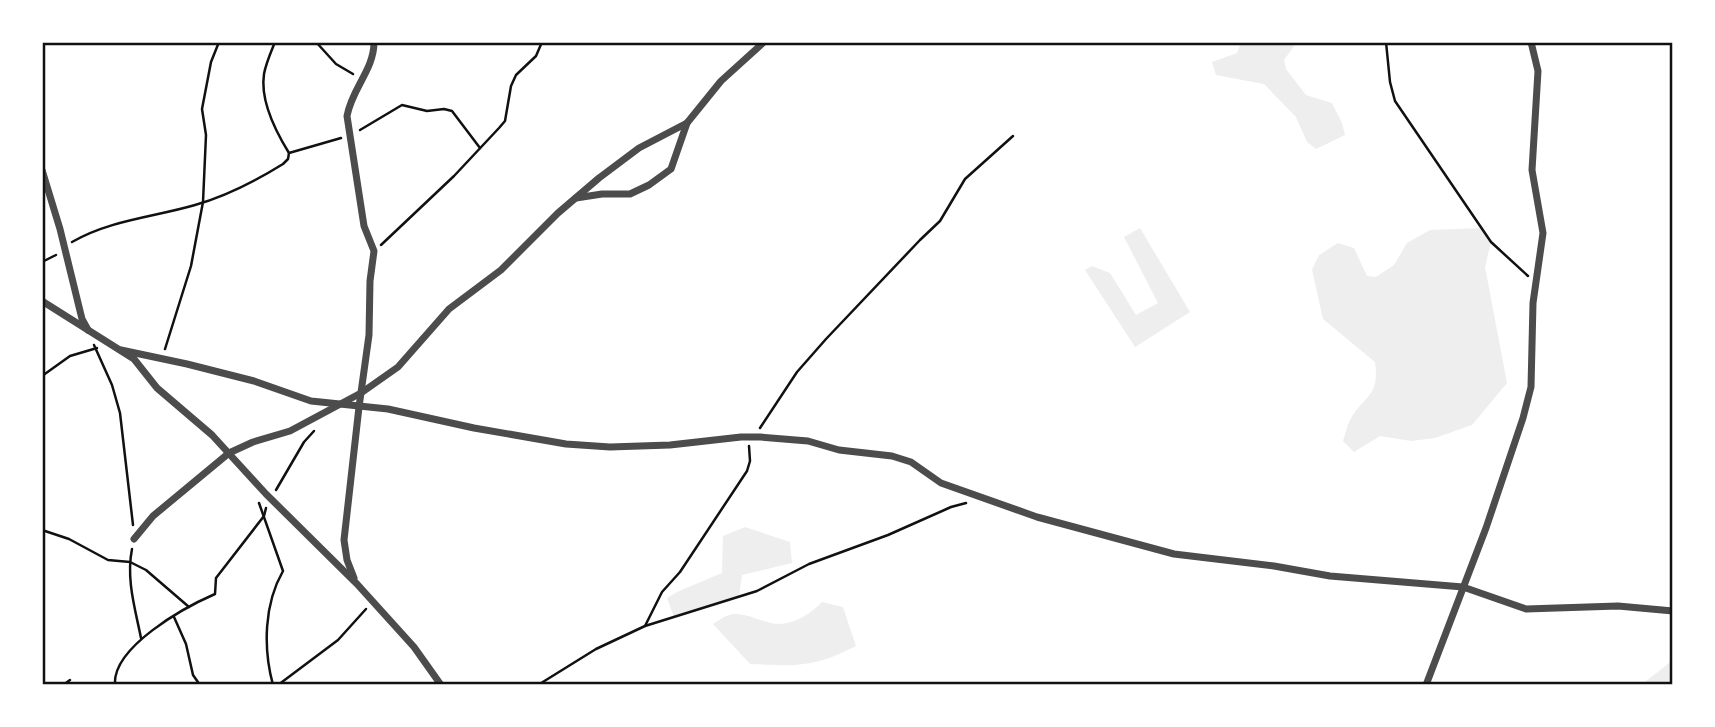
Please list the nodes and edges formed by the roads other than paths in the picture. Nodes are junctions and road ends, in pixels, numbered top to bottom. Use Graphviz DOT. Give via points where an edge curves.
graph roads {
  1 [pos="374,42"];
  2 [pos="764,42"];
  3 [pos="1531,42"];
  4 [pos="687,123"];
  5 [pos="42,170"];
  6 [pos="575,198"];
  7 [pos="42,301"];
  8 [pos="88,330"];
  9 [pos="121,350"];
  10 [pos="361,393"];
  11 [pos="337,404"];
  12 [pos="359,407"];
  13 [pos="229,453"];
  14 [pos="134,540"];
  15 [pos="357,584"];
  16 [pos="1463,587"];
  17 [pos="1673,611"];
  18 [pos="441,685"];
  19 [pos="1426,685"];
  1 -- 10 [label="street" via="369,67 350,100 347,116 364,226 374,251"];
  2 -- 4 [label="street" via="722,80"];
  3 -- 16 [label="street" via="1538,71 1532,170 1543,233 1533,303 1531,387"];
  4 -- 6 [label="street" via="639,148"];
  4 -- 6 [label="street" via="671,169 649,185 630,194"];
  5 -- 8 [label="street"];
  6 -- 10 [label="street" via="501,270 449,309 398,367"];
  7 -- 8 [label="street"];
  8 -- 9 [label="street"];
  9 -- 11 [label="street"];
  9 -- 13 [label="street"];
  10 -- 11 [label="street"];
  10 -- 12 [label="street"];
  11 -- 12 [label="street"];
  11 -- 13 [label="street" via="290,431"];
  12 -- 15 [label="street" via="344,540"];
  12 -- 16 [label="street" via="577,445 670,445 755,437 807,441 892,456 911,462 941,483 1037,517 1174,554 1330,576"];
  13 -- 14 [label="street" via="153,516"];
  13 -- 15 [label="street"];
  15 -- 18 [label="street" via="414,647"];
  16 -- 17 [label="street" via="1526,608 1618,606"];
  16 -- 19 [label="street"];
}
